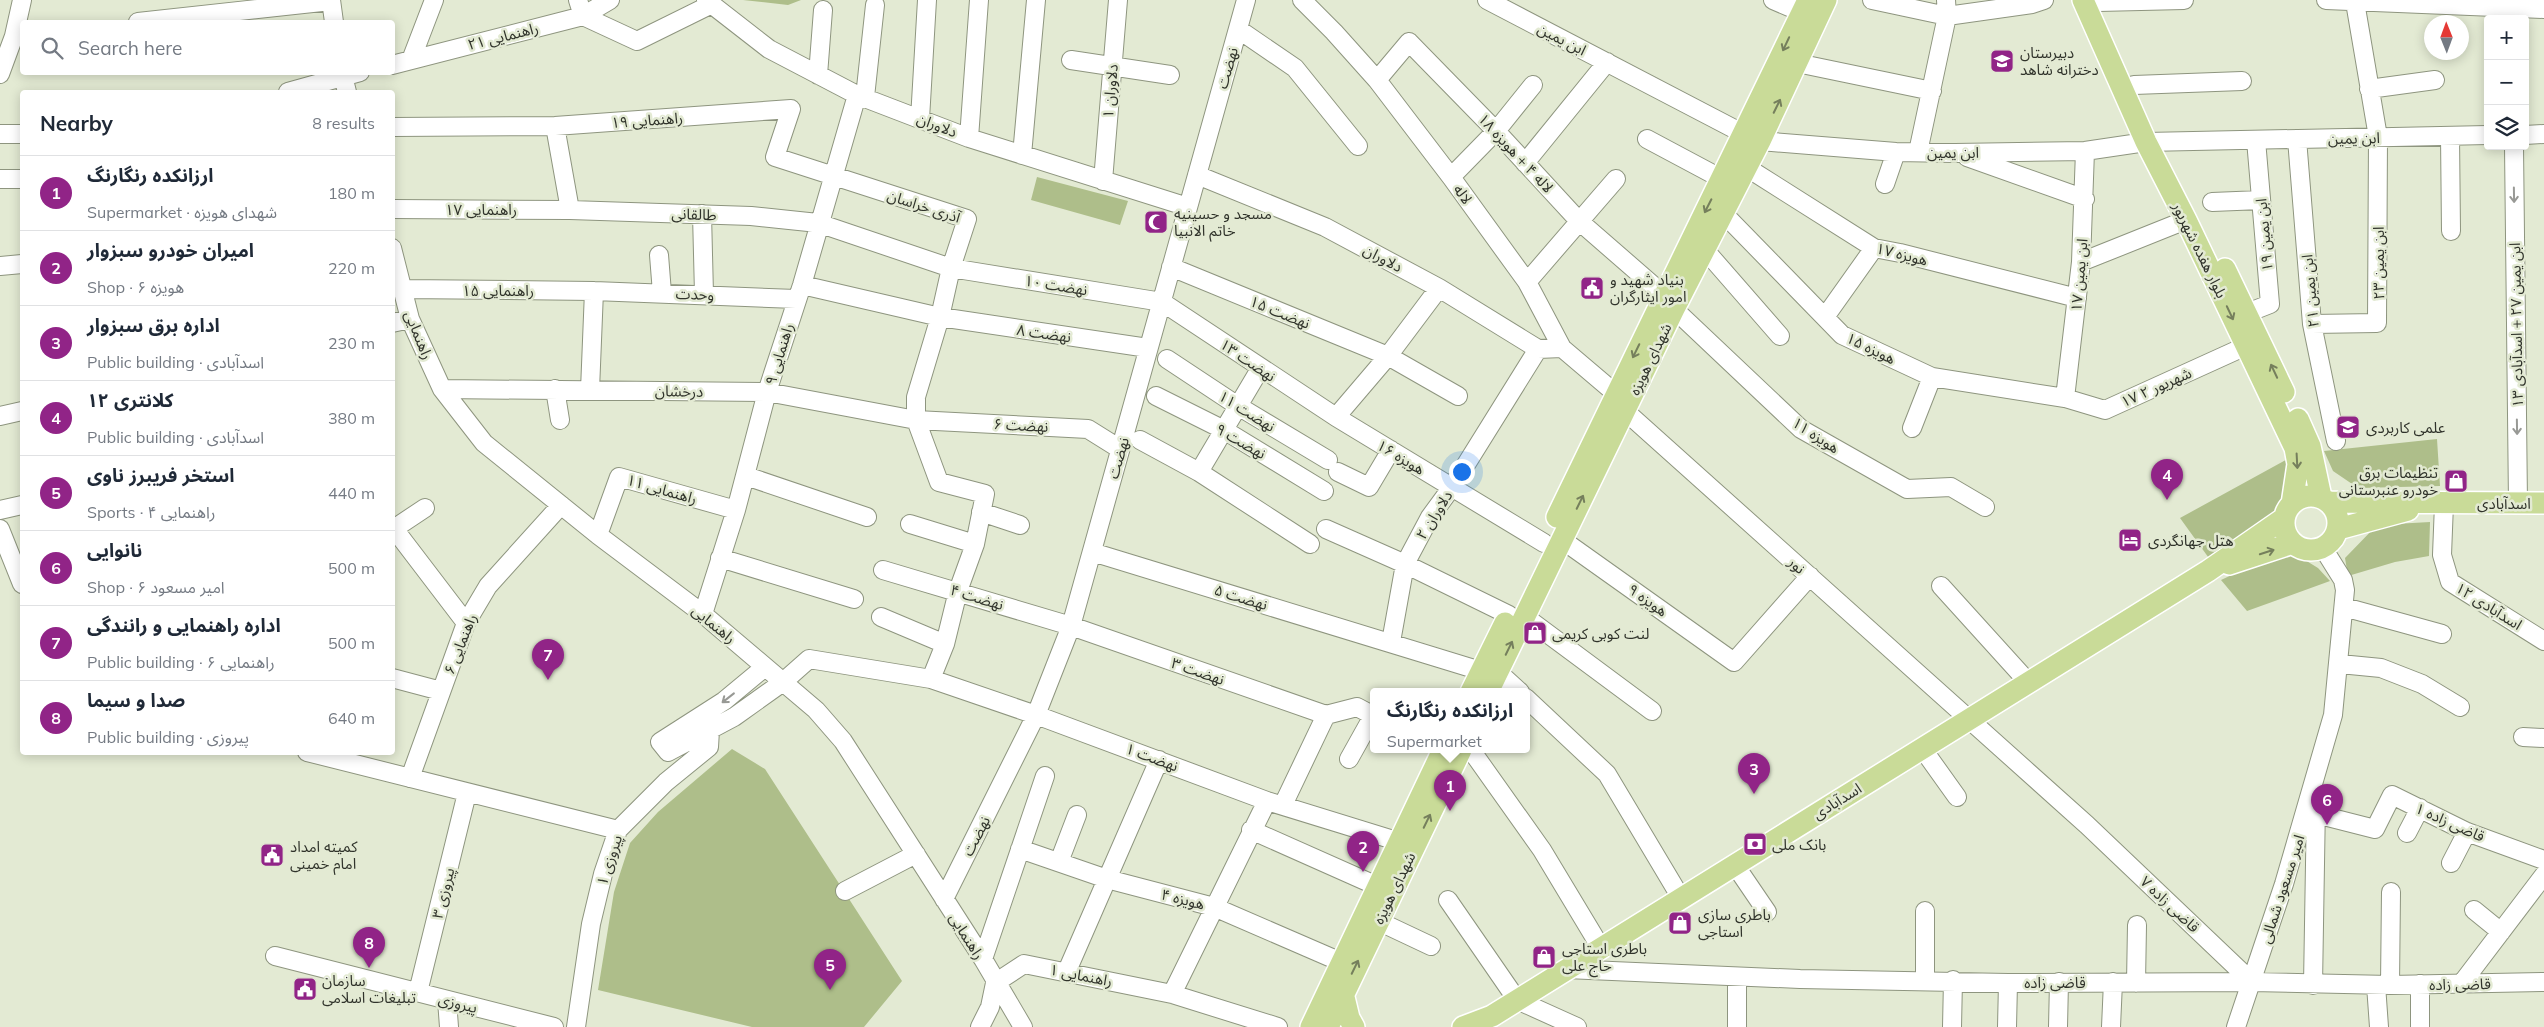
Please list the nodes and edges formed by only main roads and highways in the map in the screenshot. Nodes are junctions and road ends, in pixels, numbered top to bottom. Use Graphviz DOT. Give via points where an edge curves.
graph roads {
  1 [pos="1826,0"];
  2 [pos="2093,1"];
  3 [pos="1804,6"];
  4 [pos="1752,137"];
  5 [pos="2153,142"];
  6 [pos="1669,302"];
  7 [pos="2325,500"];
  8 [pos="2439,503"];
  9 [pos="2544,503"];
  10 [pos="2287,512"];
  11 [pos="2338,529"];
  12 [pos="2293,543"];
  13 [pos="2208,570"];
  14 [pos="1489,671"];
  15 [pos="1474,688"];
  16 [pos="1488,688"];
  17 [pos="1444,753"];
  18 [pos="1445,753"];
  19 [pos="1343,993"];
  20 [pos="1489,1021"];
  21 [pos="1311,1027"];
  22 [pos="1328,1027"];
  23 [pos="1354,1027"];
  24 [pos="1463,1027"];
  4 -- 1 [label="main road, شهدای هویزه, one-way" via="1797,63"];
  2 -- 5 [label="main road, بلوار هفده شهریور"];
  2 -- 5 [label="main road, بلوار هفده شهریور" via="2134,85"];
  3 -- 4 [label="main road, شهدای هویزه, one-way"];
  4 -- 6 [label="main road, شهدای هویزه, one-way" via="1722,179"];
  4 -- 6 [label="main road, شهدای هویزه" via="1746,167 1705,250"];
  7 -- 5 [label="main road, بلوار هفده شهریور, one-way" via="2310,446 2247,313"];
  5 -- 10 [label="main road, بلوار هفده شهریور, one-way" via="2186,220 2295,448 2298,464"];
  6 -- 14 [label="main road, شهدای هویزه"];
  7 -- 8 [label="main road, اسدآبادی"];
  7 -- 10 [label="main road" via="2306,496"];
  7 -- 11 [label="main road" via="2337,514"];
  8 -- 9 [label="main road, اسدآبادی"];
  8 -- 11 [label="main road, اسدآبادی"];
  10 -- 12 [label="main road" via="2286,534"];
  10 -- 13 [label="main road, اسدآبادی"];
  11 -- 12 [label="main road" via="2335,537 2323,548 2306,550"];
  13 -- 12 [label="main road, اسدآبادی, one-way"];
  13 -- 20 [label="main road, اسدآبادی" via="1517,1000"];
  14 -- 15 [label="main road, شهدای هویزه"];
  14 -- 16 [label="main road, شهدای هویزه"];
  17 -- 21 [label="main road, شهدای هویزه"];
  19 -- 18 [label="main road, شهدای هویزه, one-way" via="1378,921"];
  19 -- 22 [label="main road, شهدای هویزه"];
  19 -- 23 [label="main road"];
  20 -- 24 [label="main road, اسدآبادی"];
}
